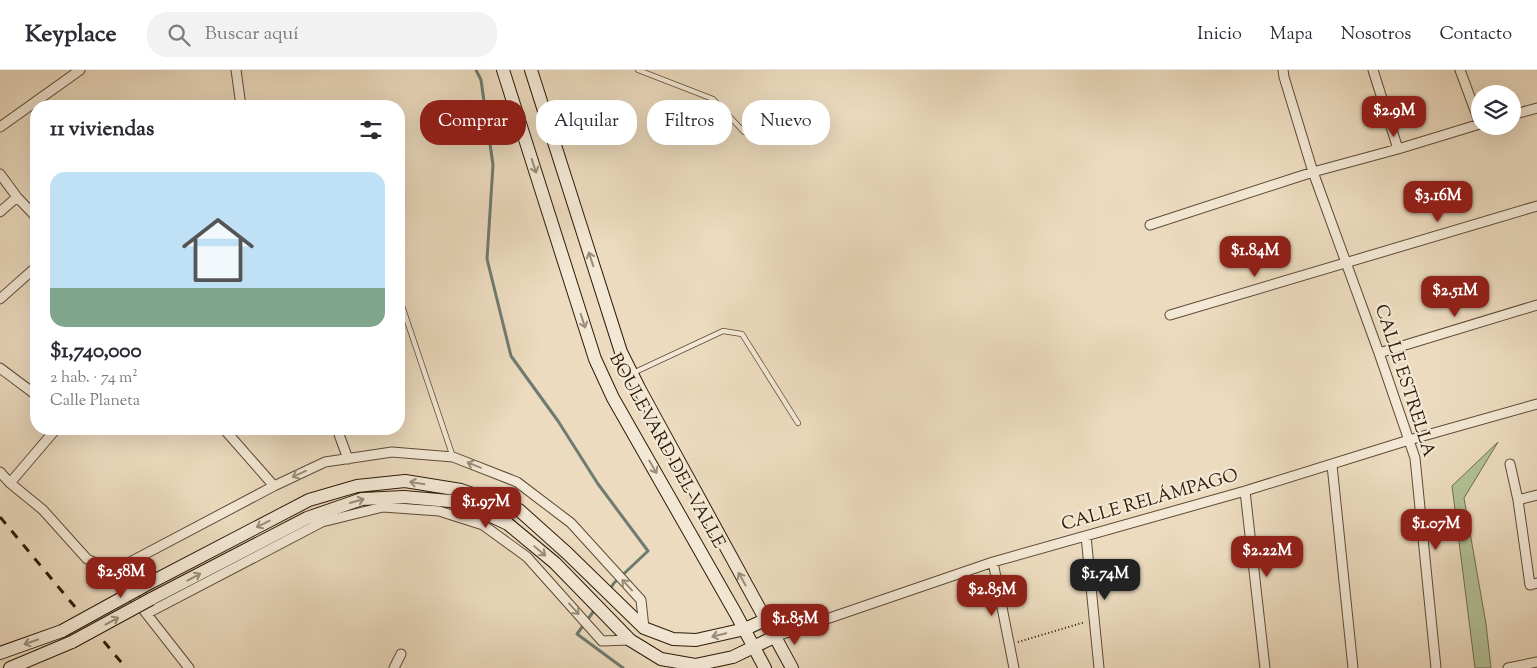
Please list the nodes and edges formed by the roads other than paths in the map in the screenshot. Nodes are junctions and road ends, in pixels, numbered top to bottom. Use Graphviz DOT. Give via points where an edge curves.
graph roads {
  1 [pos="80,70"];
  2 [pos="236,70"];
  3 [pos="503,70"];
  4 [pos="531,70"];
  5 [pos="638,70"];
  6 [pos="1284,70"];
  7 [pos="1373,70"];
  8 [pos="1460,70"];
  9 [pos="38,100"];
  10 [pos="240,100"];
  11 [pos="1471,100"];
  12 [pos="30,106"];
  13 [pos="1537,108"];
  14 [pos="1521,112"];
  15 [pos="0,127"];
  16 [pos="1471,127"];
  17 [pos="742,130"];
  18 [pos="1398,149"];
  19 [pos="1313,172"];
  20 [pos="0,174"];
  21 [pos="17,197"];
  22 [pos="1537,206"];
  23 [pos="30,211"];
  24 [pos="0,212"];
  25 [pos="1150,225"];
  26 [pos="1346,264"];
  27 [pos="30,272"];
  28 [pos="0,299"];
  29 [pos="1537,305"];
  30 [pos="405,315"];
  31 [pos="1170,315"];
  32 [pos="1379,353"];
  33 [pos="0,368"];
  34 [pos="631,373"];
  35 [pos="30,390"];
  36 [pos="1537,404"];
  37 [pos="798,422"];
  38 [pos="51,435"];
  39 [pos="229,435"];
  40 [pos="339,435"];
  41 [pos="1410,440"];
  42 [pos="453,457"];
  43 [pos="348,458"];
  44 [pos="1510,464"];
  45 [pos="1332,465"];
  46 [pos="0,472"];
  47 [pos="10,483"];
  48 [pos="274,486"];
  49 [pos="1245,491"];
  50 [pos="1537,495"];
  51 [pos="1518,500"];
  52 [pos="1086,536"];
  53 [pos="993,562"];
  54 [pos="113,570"];
  55 [pos="1537,583"];
  56 [pos="148,613"];
  57 [pos="765,620"];
  58 [pos="644,628"];
  59 [pos="744,629"];
  60 [pos="774,637"];
  61 [pos="630,640"];
  62 [pos="754,647"];
  63 [pos="0,653"];
  64 [pos="402,654"];
  65 [pos="1537,662"];
  66 [pos="1525,666"];
  67 [pos="10,668"];
  68 [pos="189,668"];
  69 [pos="394,668"];
  70 [pos="765,668"];
  71 [pos="792,668"];
  72 [pos="1014,668"];
  73 [pos="1099,668"];
  74 [pos="1265,668"];
  75 [pos="1354,668"];
  76 [pos="1436,668"];
  77 [pos="1508,668"];
  1 -- 9 [label="street"];
  2 -- 10 [label="street"];
  3 -- 59 [label="street, BOULEVARD DEL VALLE, one-way" via="595,359 613,398"];
  34 -- 4 [label="street, BOULEVARD DEL VALLE, one-way" via="621,352"];
  5 -- 17 [label="lane" via="713,99"];
  6 -- 19 [label="street, CALLE ESTRELLA"];
  7 -- 18 [label="street"];
  8 -- 11 [label="street"];
  12 -- 15 [label="street"];
  13 -- 14 [label="street"];
  16 -- 18 [label="street"];
  18 -- 19 [label="street"];
  19 -- 25 [label="street"];
  19 -- 26 [label="street, CALLE ESTRELLA"];
  20 -- 21 [label="street"];
  21 -- 23 [label="street"];
  21 -- 24 [label="street"];
  22 -- 26 [label="street"];
  26 -- 31 [label="street"];
  26 -- 32 [label="street, CALLE ESTRELLA"];
  27 -- 28 [label="street"];
  29 -- 32 [label="street"];
  30 -- 42 [label="lane"];
  32 -- 41 [label="street, CALLE ESTRELLA"];
  33 -- 35 [label="street"];
  34 -- 37 [label="lane" via="723,331 742,334"];
  57 -- 34 [label="street, BOULEVARD DEL VALLE, one-way"];
  36 -- 41 [label="street, CALLE RELÁMPAGO"];
  38 -- 47 [label="street"];
  39 -- 48 [label="street"];
  40 -- 43 [label="street"];
  41 -- 45 [label="street, CALLE RELÁMPAGO"];
  41 -- 76 [label="street, CALLE ESTRELLA" via="1415,458"];
  42 -- 43 [label="street" via="392,452"];
  58 -- 42 [label="street, one-way" via="641,600 571,524 517,482"];
  43 -- 48 [label="street, one-way" via="325,462"];
  44 -- 51 [label="street"];
  45 -- 49 [label="street, CALLE RELÁMPAGO"];
  45 -- 75 [label="street"];
  46 -- 47 [label="street"];
  47 -- 54 [label="street" via="43,510 87,559"];
  48 -- 54 [label="street"];
  49 -- 52 [label="street, CALLE RELÁMPAGO"];
  49 -- 74 [label="street"];
  50 -- 51 [label="street"];
  51 -- 55 [label="street" via="1530,585"];
  52 -- 53 [label="street, CALLE RELÁMPAGO"];
  52 -- 73 [label="street"];
  53 -- 60 [label="street, CALLE RELÁMPAGO"];
  53 -- 72 [label="street"];
  54 -- 56 [label="street"];
  56 -- 61 [label="street, one-way" via="322,522 383,507 439,511 483,526 527,557 602,641"];
  56 -- 68 [label="street"];
  57 -- 59 [label="street"];
  57 -- 60 [label="street, BOULEVARD DEL VALLE"];
  59 -- 58 [label="street, one-way" via="696,640 673,639"];
  58 -- 63 [label="street, one-way, bridge" via="519,510 461,490 405,481 357,486 309,500 62,631"];
  59 -- 62 [label="street, BOULEVARD DEL VALLE"];
  60 -- 62 [label="street"];
  60 -- 71 [label="street, BOULEVARD DEL VALLE"];
  61 -- 62 [label="street" via="661,659 695,665 733,657"];
  67 -- 61 [label="street, one-way, bridge" via="72,642 307,518 362,499 404,496 461,502 508,524 555,563"];
  62 -- 70 [label="street, BOULEVARD DEL VALLE"];
  64 -- 69 [label="street"];
  65 -- 66 [label="street"];
  66 -- 77 [label="street"];
}
